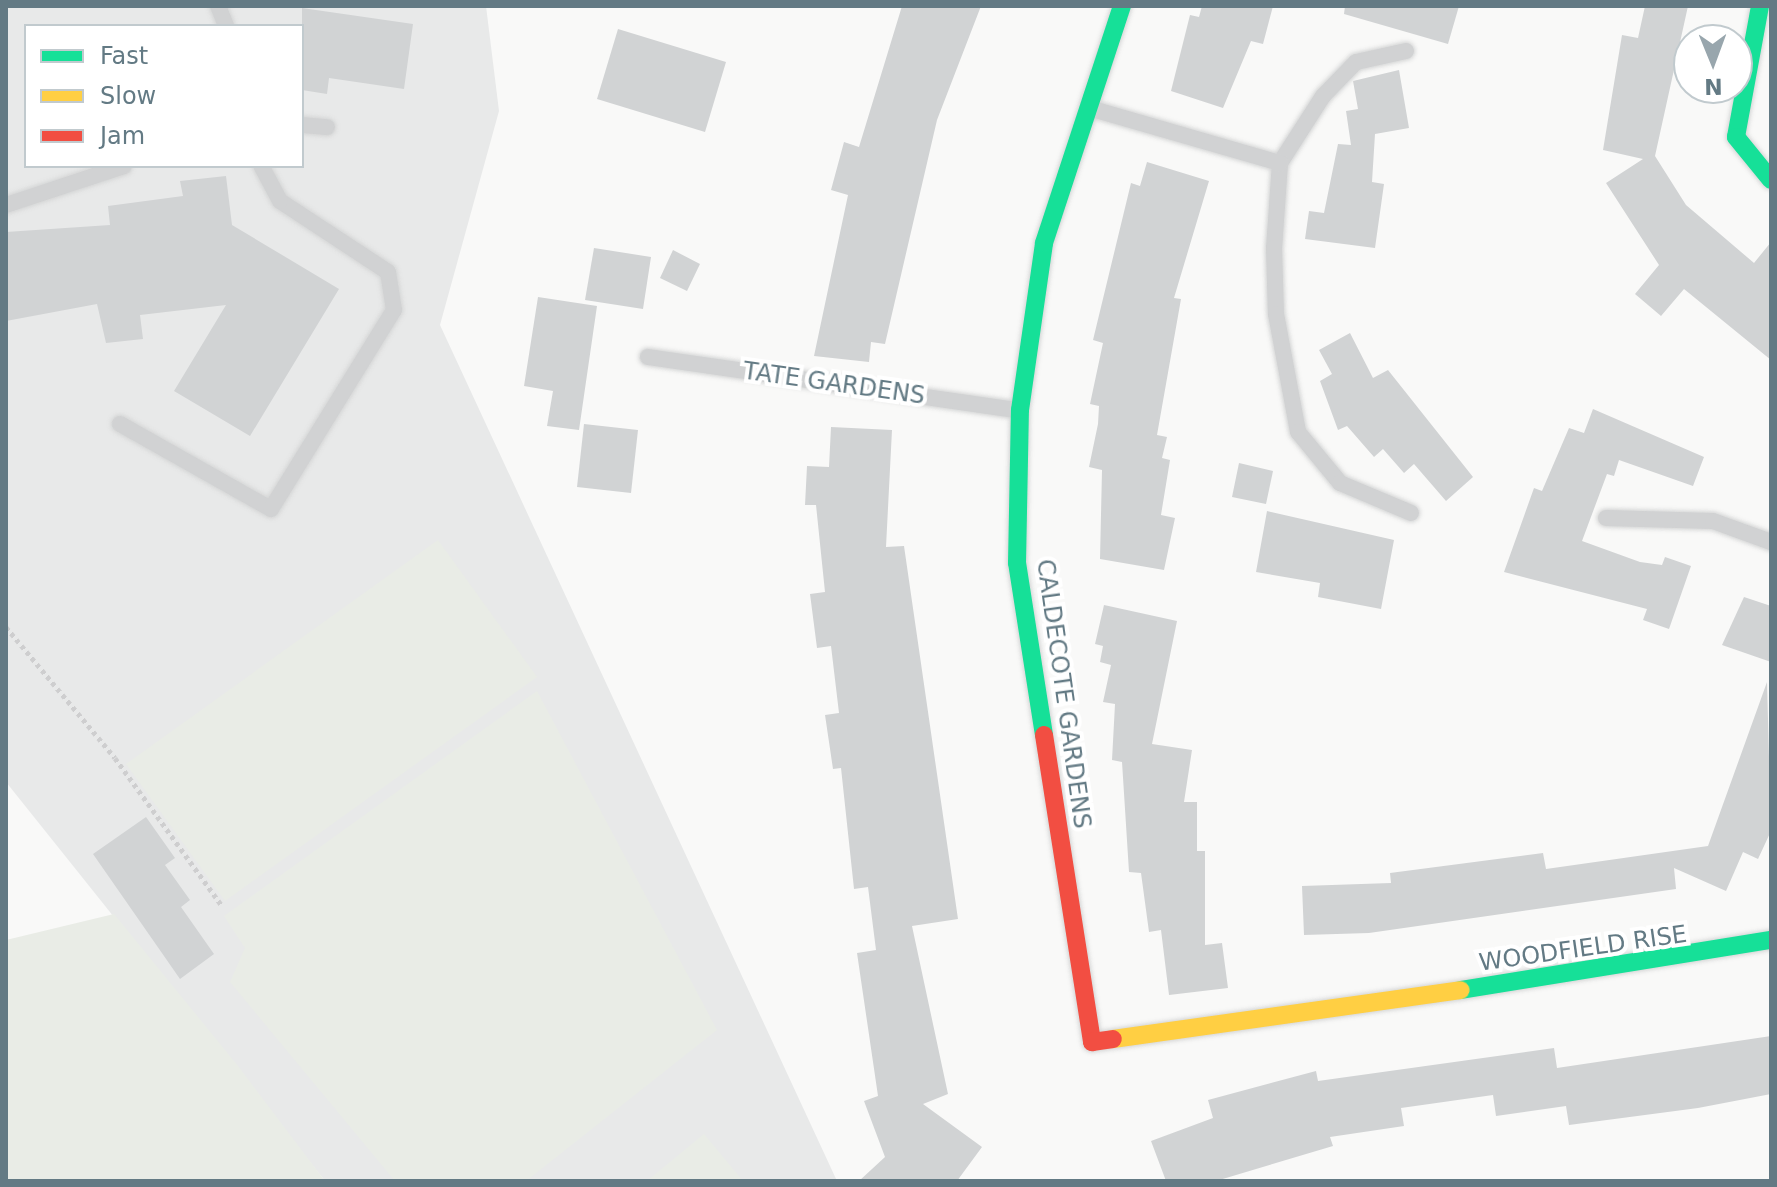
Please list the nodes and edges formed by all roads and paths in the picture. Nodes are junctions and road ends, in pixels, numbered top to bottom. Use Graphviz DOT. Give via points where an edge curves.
graph roads {
  1 [pos="1122,6"];
  2 [pos="1760,6"];
  3 [pos="1406,51"];
  4 [pos="1088,108"];
  5 [pos="304,125"];
  6 [pos="327,127"];
  7 [pos="1280,163"];
  8 [pos="118,168"];
  9 [pos="262,168"];
  10 [pos="1771,180"];
  11 [pos="6,205"];
  12 [pos="648,357"];
  13 [pos="1020,410"];
  14 [pos="120,424"];
  15 [pos="1411,513"];
  16 [pos="1606,518"];
  17 [pos="1771,542"];
  18 [pos="6,627"];
  19 [pos="222,906"];
  20 [pos="1771,940"];
  21 [pos="1399,999"];
  1 -- 4 [label="street, CALDECOTE GARDENS"];
  2 -- 10 [label="street" via="1736,137"];
  3 -- 7 [label="lane" via="1339,73"];
  4 -- 7 [label="lane"];
  4 -- 13 [label="street, CALDECOTE GARDENS" via="1044,243"];
  5 -- 6 [label="lane"];
  7 -- 15 [label="lane" via="1276,314 1298,432 1340,483"];
  8 -- 11 [label="lane"];
  9 -- 14 [label="lane" via="280,201 388,272 394,310 271,509"];
  12 -- 13 [label="lane, TATE GARDENS"];
  13 -- 21 [label="street, CALDECOTE GARDENS" via="1017,563 1092,1042"];
  16 -- 17 [label="lane" via="1713,521"];
  18 -- 19 [label="path" via="115,758"];
  20 -- 21 [label="street, WOODFIELD RISE" via="1737,951"];
}
